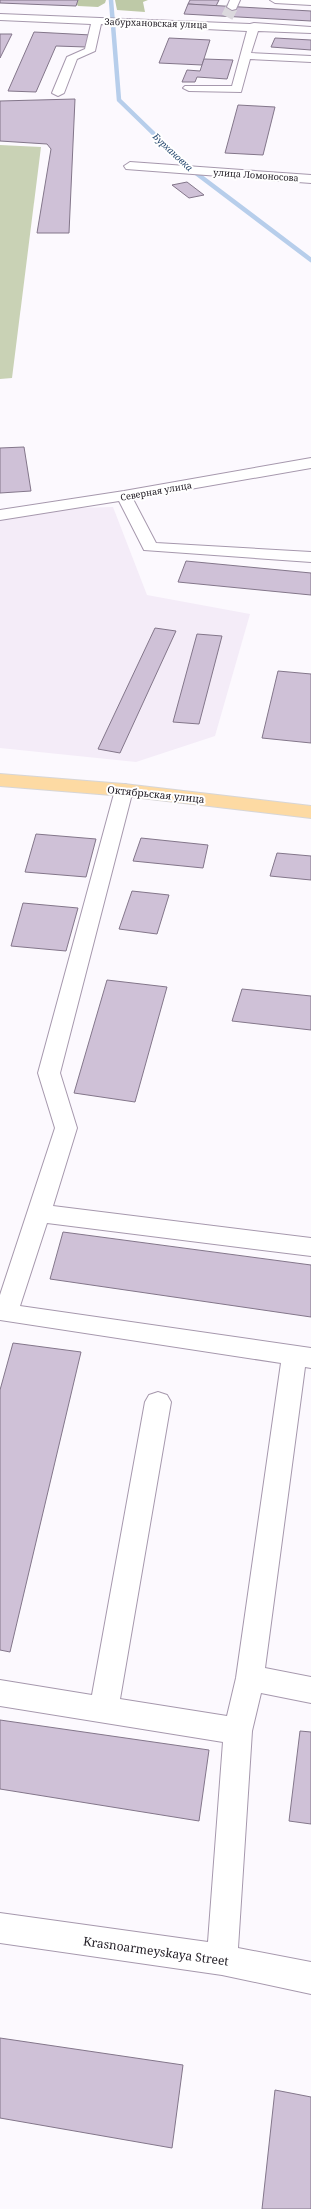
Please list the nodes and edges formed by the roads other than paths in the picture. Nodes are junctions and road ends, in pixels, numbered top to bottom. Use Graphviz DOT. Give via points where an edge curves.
graph roads {
  1 [pos="276,0"];
  2 [pos="311,2"];
  3 [pos="229,12"];
  4 [pos="0,17"];
  5 [pos="100,21"];
  6 [pos="254,26"];
  7 [pos="311,30"];
  8 [pos="245,56"];
  9 [pos="311,59"];
  10 [pos="189,88"];
  11 [pos="58,93"];
  12 [pos="130,166"];
  13 [pos="311,179"];
  14 [pos="311,462"];
  15 [pos="124,496"];
  16 [pos="0,515"];
  17 [pos="311,557"];
  18 [pos="0,780"];
  19 [pos="124,790"];
  20 [pos="311,812"];
  21 [pos="39,1213"];
  22 [pos="311,1248"];
  23 [pos="302,1357"];
  24 [pos="158,1402"];
  25 [pos="250,1678"];
  26 [pos="311,1690"];
  27 [pos="0,1693"];
  28 [pos="104,1708"];
  29 [pos="238,1731"];
  30 [pos="0,1928"];
  31 [pos="222,1960"];
  32 [pos="311,1978"];
  1 -- 2 [label="street"];
  3 -- 5 [label="street, Забурхановская улица" via="141,22"];
  3 -- 6 [label="street, Забурхановская улица"];
  4 -- 5 [label="street, Забурхановская улица"];
  5 -- 11 [label="street" via="90,50 72,57"];
  6 -- 7 [label="street, Забурхановская улица"];
  6 -- 8 [label="street"];
  8 -- 9 [label="street"];
  8 -- 10 [label="street" via="237,90"];
  12 -- 13 [label="street, улица Ломоносова"];
  14 -- 15 [label="street, Северная улица"];
  15 -- 16 [label="street, Северная улица"];
  15 -- 17 [label="street" via="150,547"];
  18 -- 19 [label="main road, Октябрьская улица"];
  19 -- 20 [label="main road, Октябрьская улица"];
  19 -- 21 [label="street" via="49,1073 66,1128"];
  21 -- 22 [label="street"];
  21 -- 23 [label="street" via="6,1313"];
  23 -- 25 [label="street"];
  24 -- 28 [label="street"];
  25 -- 26 [label="street"];
  25 -- 29 [label="street"];
  27 -- 28 [label="street"];
  28 -- 29 [label="street"];
  29 -- 31 [label="street"];
  30 -- 31 [label="street, Krasnoarmeyskaya Street"];
  31 -- 32 [label="street, Krasnoarmeyskaya Street"];
}
